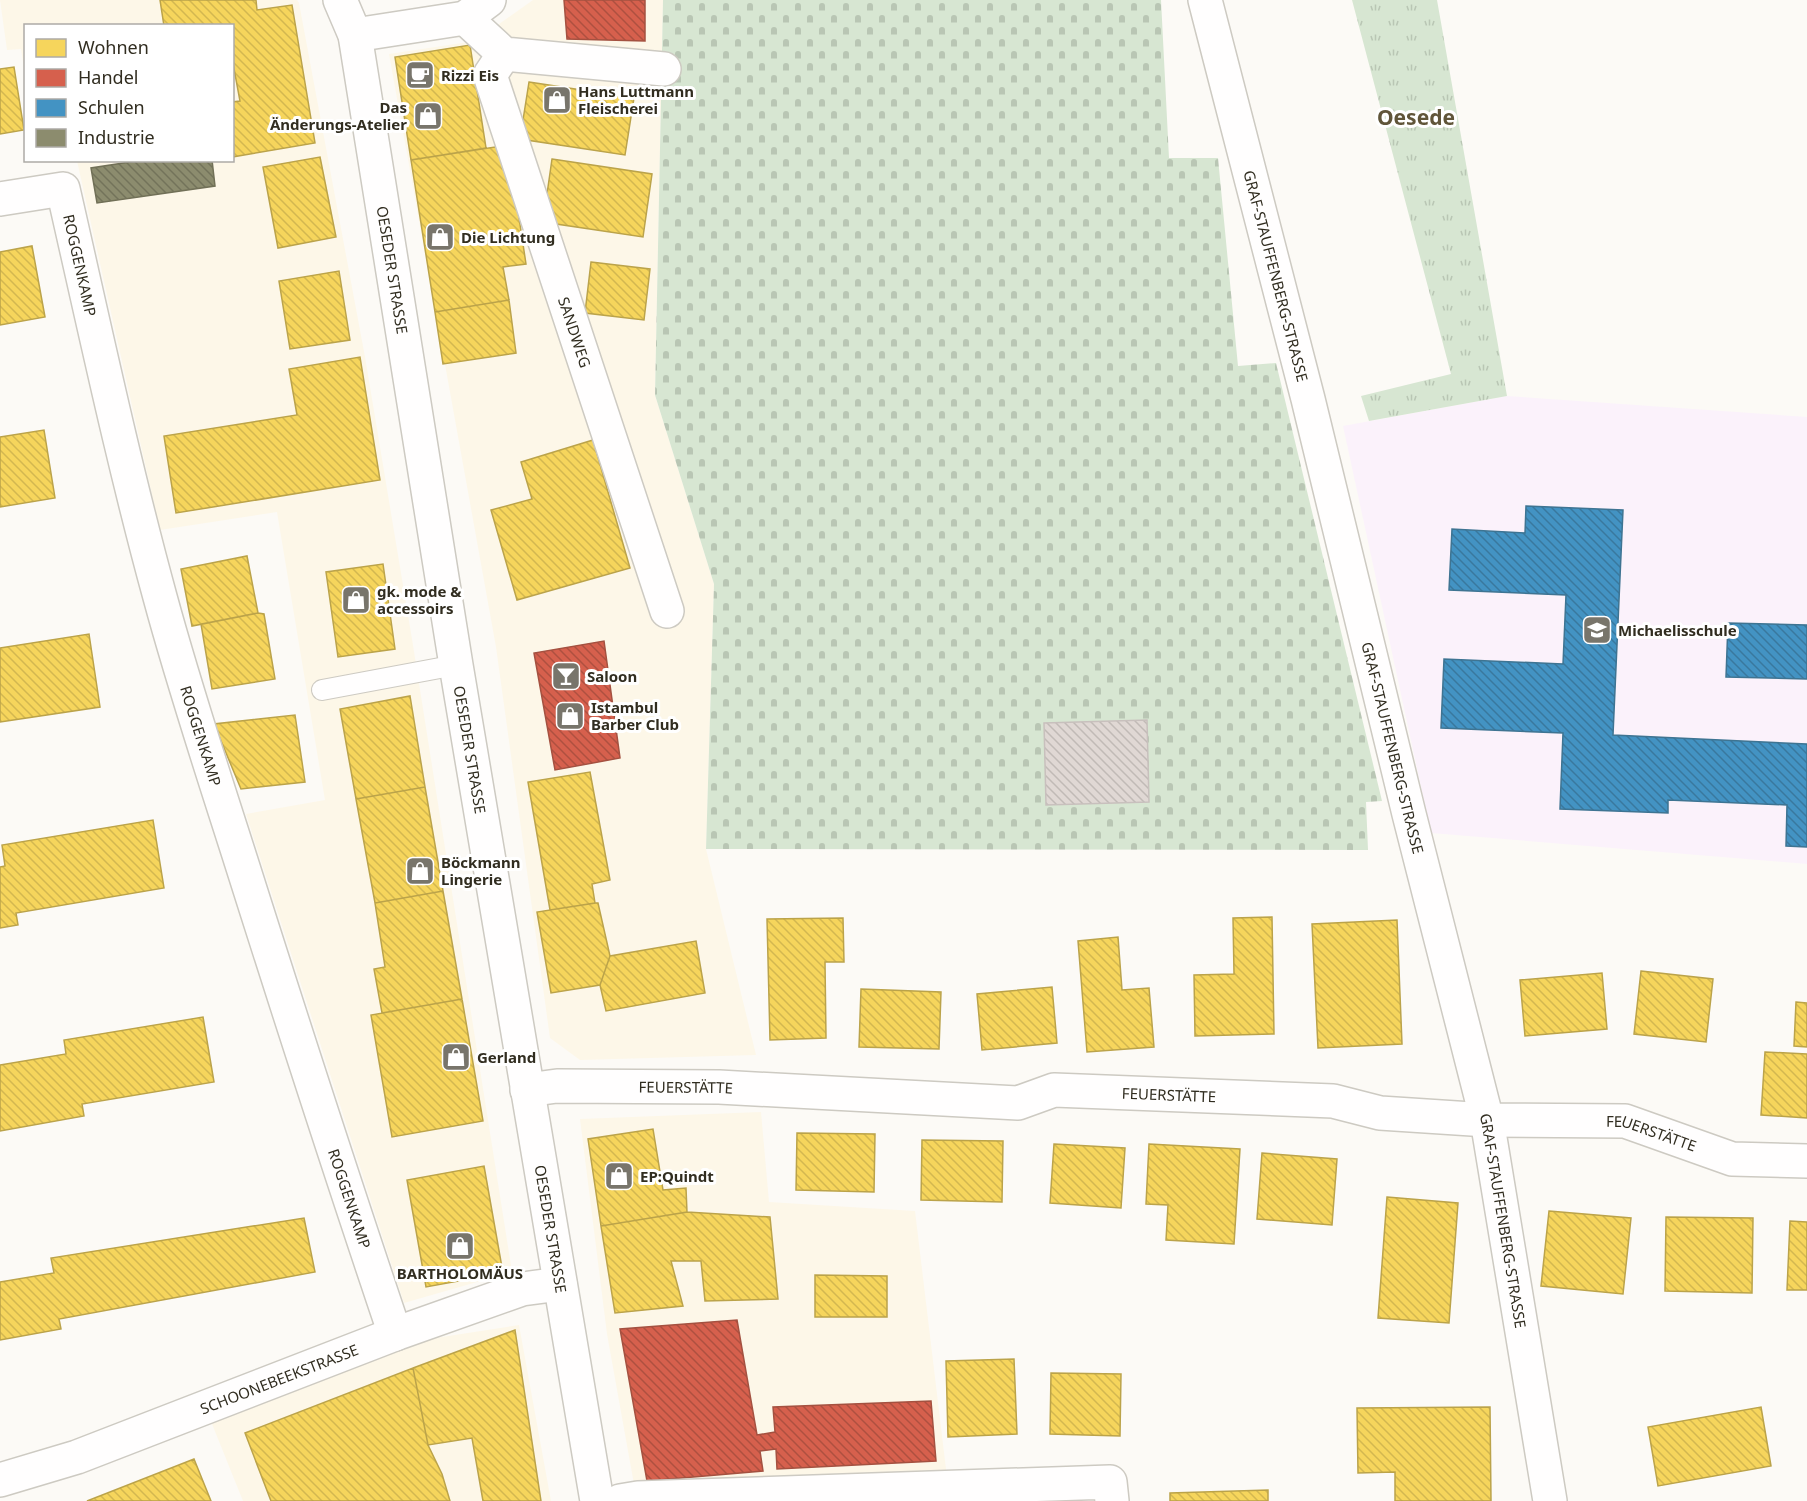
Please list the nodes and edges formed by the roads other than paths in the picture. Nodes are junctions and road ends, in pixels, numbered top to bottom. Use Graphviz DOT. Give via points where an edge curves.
graph roads {
  1 [pos="340,0"];
  2 [pos="1205,0"];
  3 [pos="477,9"];
  4 [pos="355,34"];
  5 [pos="504,54"];
  6 [pos="664,69"];
  7 [pos="0,199"];
  8 [pos="667,611"];
  9 [pos="456,665"];
  10 [pos="322,690"];
  11 [pos="526,1090"];
  12 [pos="1487,1120"];
  13 [pos="1807,1161"];
  14 [pos="560,1284"];
  15 [pos="395,1334"];
  16 [pos="0,1480"];
  17 [pos="1111,1491"];
  18 [pos="597,1501"];
  19 [pos="620,1501"];
  20 [pos="1550,1501"];
  1 -- 4 [label="street, OESEDER STRASSE"];
  2 -- 12 [label="street, GRAF-STAUFFENBERG-STRASSE"];
  3 -- 4 [label="street"];
  3 -- 5 [label="street"];
  4 -- 9 [label="street, OESEDER STRASSE"];
  5 -- 6 [label="street"];
  5 -- 8 [label="street, SANDWEG" via="490,75"];
  7 -- 15 [label="street, ROGGENKAMP" via="63,189 161,600 282,990"];
  9 -- 10 [label="lane"];
  9 -- 11 [label="street, OESEDER STRASSE"];
  11 -- 12 [label="street, FEUERSTÄTTE" via="556,1086 719,1087 1018,1103 1054,1090 1333,1101 1380,1113"];
  11 -- 14 [label="street, OESEDER STRASSE"];
  12 -- 13 [label="street, FEUERSTÄTTE" via="1625,1121 1732,1159"];
  12 -- 20 [label="street, GRAF-STAUFFENBERG-STRASSE"];
  14 -- 15 [label="street, SCHOONEBEEKSTRASSE" via="522,1289"];
  14 -- 18 [label="street, OESEDER STRASSE"];
  15 -- 16 [label="street, SCHOONEBEEKSTRASSE" via="76,1457"];
  17 -- 19 [label="street"];
}
